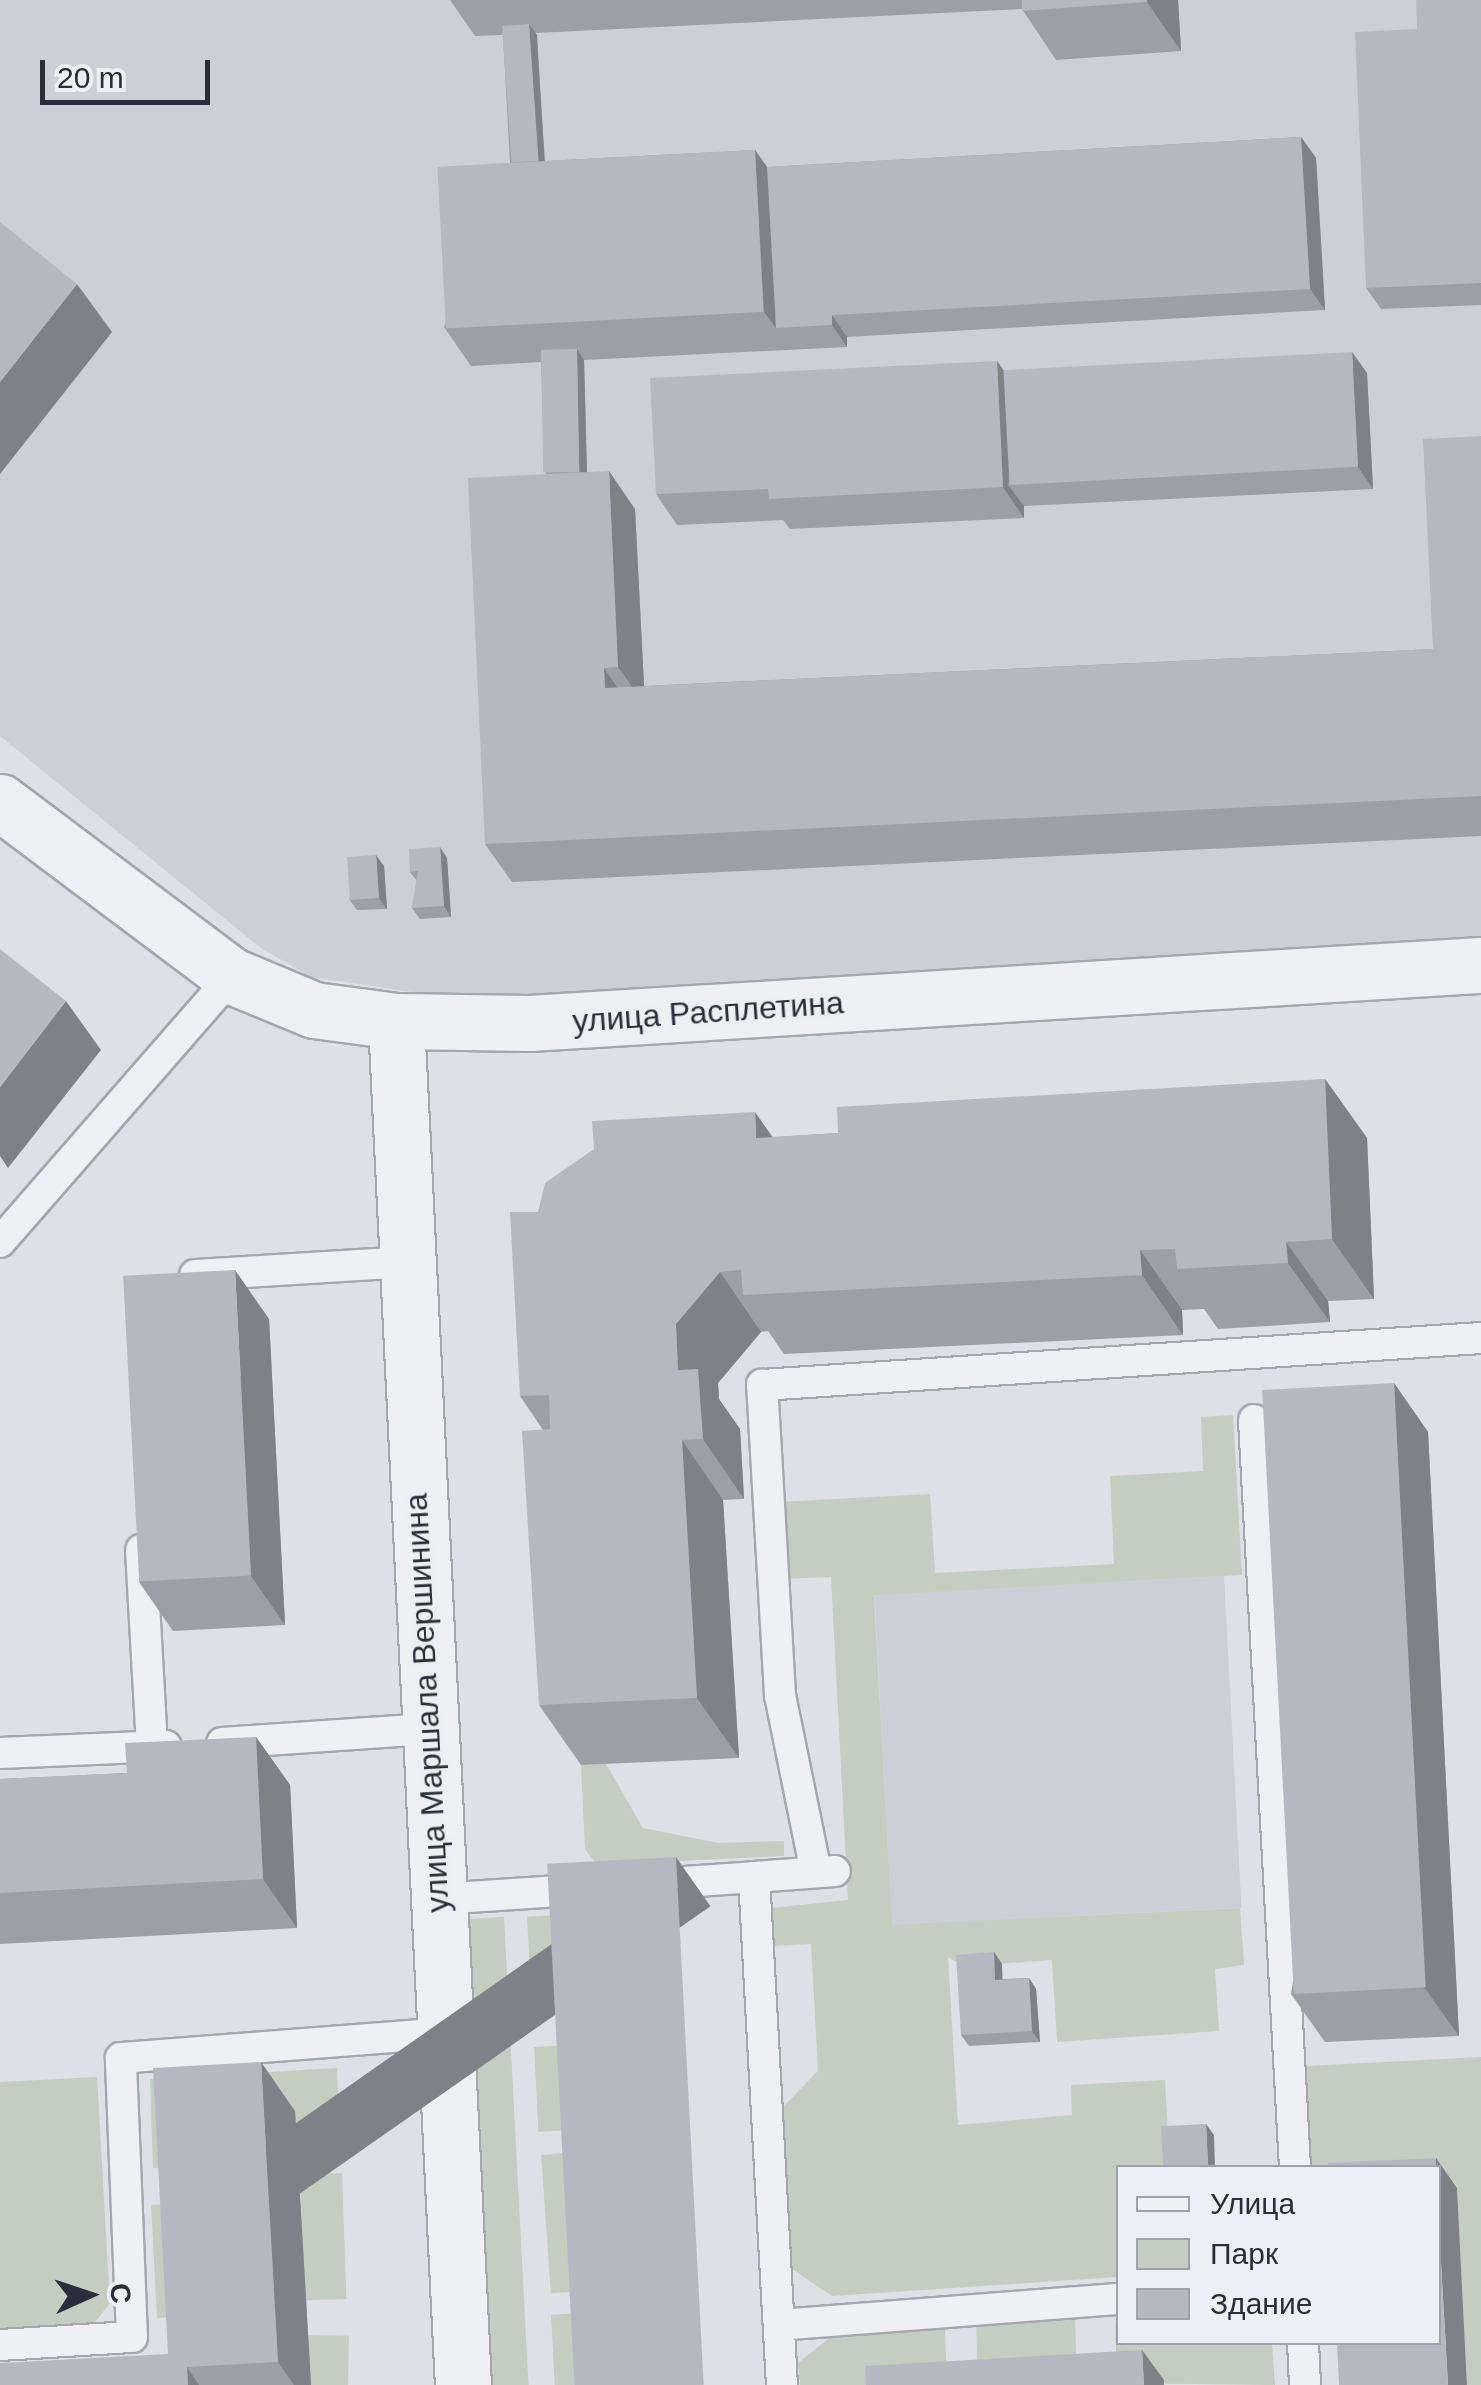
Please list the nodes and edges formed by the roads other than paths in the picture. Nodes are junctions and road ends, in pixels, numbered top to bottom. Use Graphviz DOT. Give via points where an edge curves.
graph roads {
  1 [pos="0,802"];
  2 [pos="1481,965"];
  3 [pos="232,976"];
  4 [pos="396,1021"];
  5 [pos="1,1237"];
  6 [pos="404,1262"];
  7 [pos="164,1277"];
  8 [pos="1481,1338"];
  9 [pos="1254,1420"];
  10 [pos="138,1513"];
  11 [pos="428,1728"];
  12 [pos="152,1747"];
  13 [pos="0,1753"];
  14 [pos="754,1877"];
  15 [pos="438,1899"];
  16 [pos="445,2032"];
  17 [pos="1295,2165"];
  18 [pos="1116,2299"];
  19 [pos="779,2325"];
  20 [pos="0,2344"];
  21 [pos="1303,2345"];
  22 [pos="464,2385"];
  23 [pos="782,2385"];
  24 [pos="1305,2385"];
  1 -- 3 [label="street, улица Расплетина"];
  2 -- 4 [label="street, улица Расплетина" via="530,1023"];
  3 -- 4 [label="street, улица Расплетина" via="314,1010"];
  3 -- 5 [label="lane"];
  4 -- 6 [label="street, улица Маршала Вершинина"];
  6 -- 7 [label="lane"];
  6 -- 11 [label="street, улица Маршала Вершинина"];
  8 -- 14 [label="lane" via="762,1385 780,1694 826,1871"];
  9 -- 17 [label="lane"];
  10 -- 12 [label="lane"];
  11 -- 12 [label="lane"];
  11 -- 15 [label="street, улица Маршала Вершинина"];
  12 -- 13 [label="lane"];
  14 -- 15 [label="lane"];
  14 -- 19 [label="lane"];
  15 -- 16 [label="street, улица Маршала Вершинина"];
  16 -- 20 [label="lane" via="121,2058 132,2337"];
  16 -- 22 [label="street, улица Маршала Вершинина"];
  18 -- 19 [label="lane"];
  19 -- 23 [label="lane"];
  21 -- 24 [label="lane"];
}
